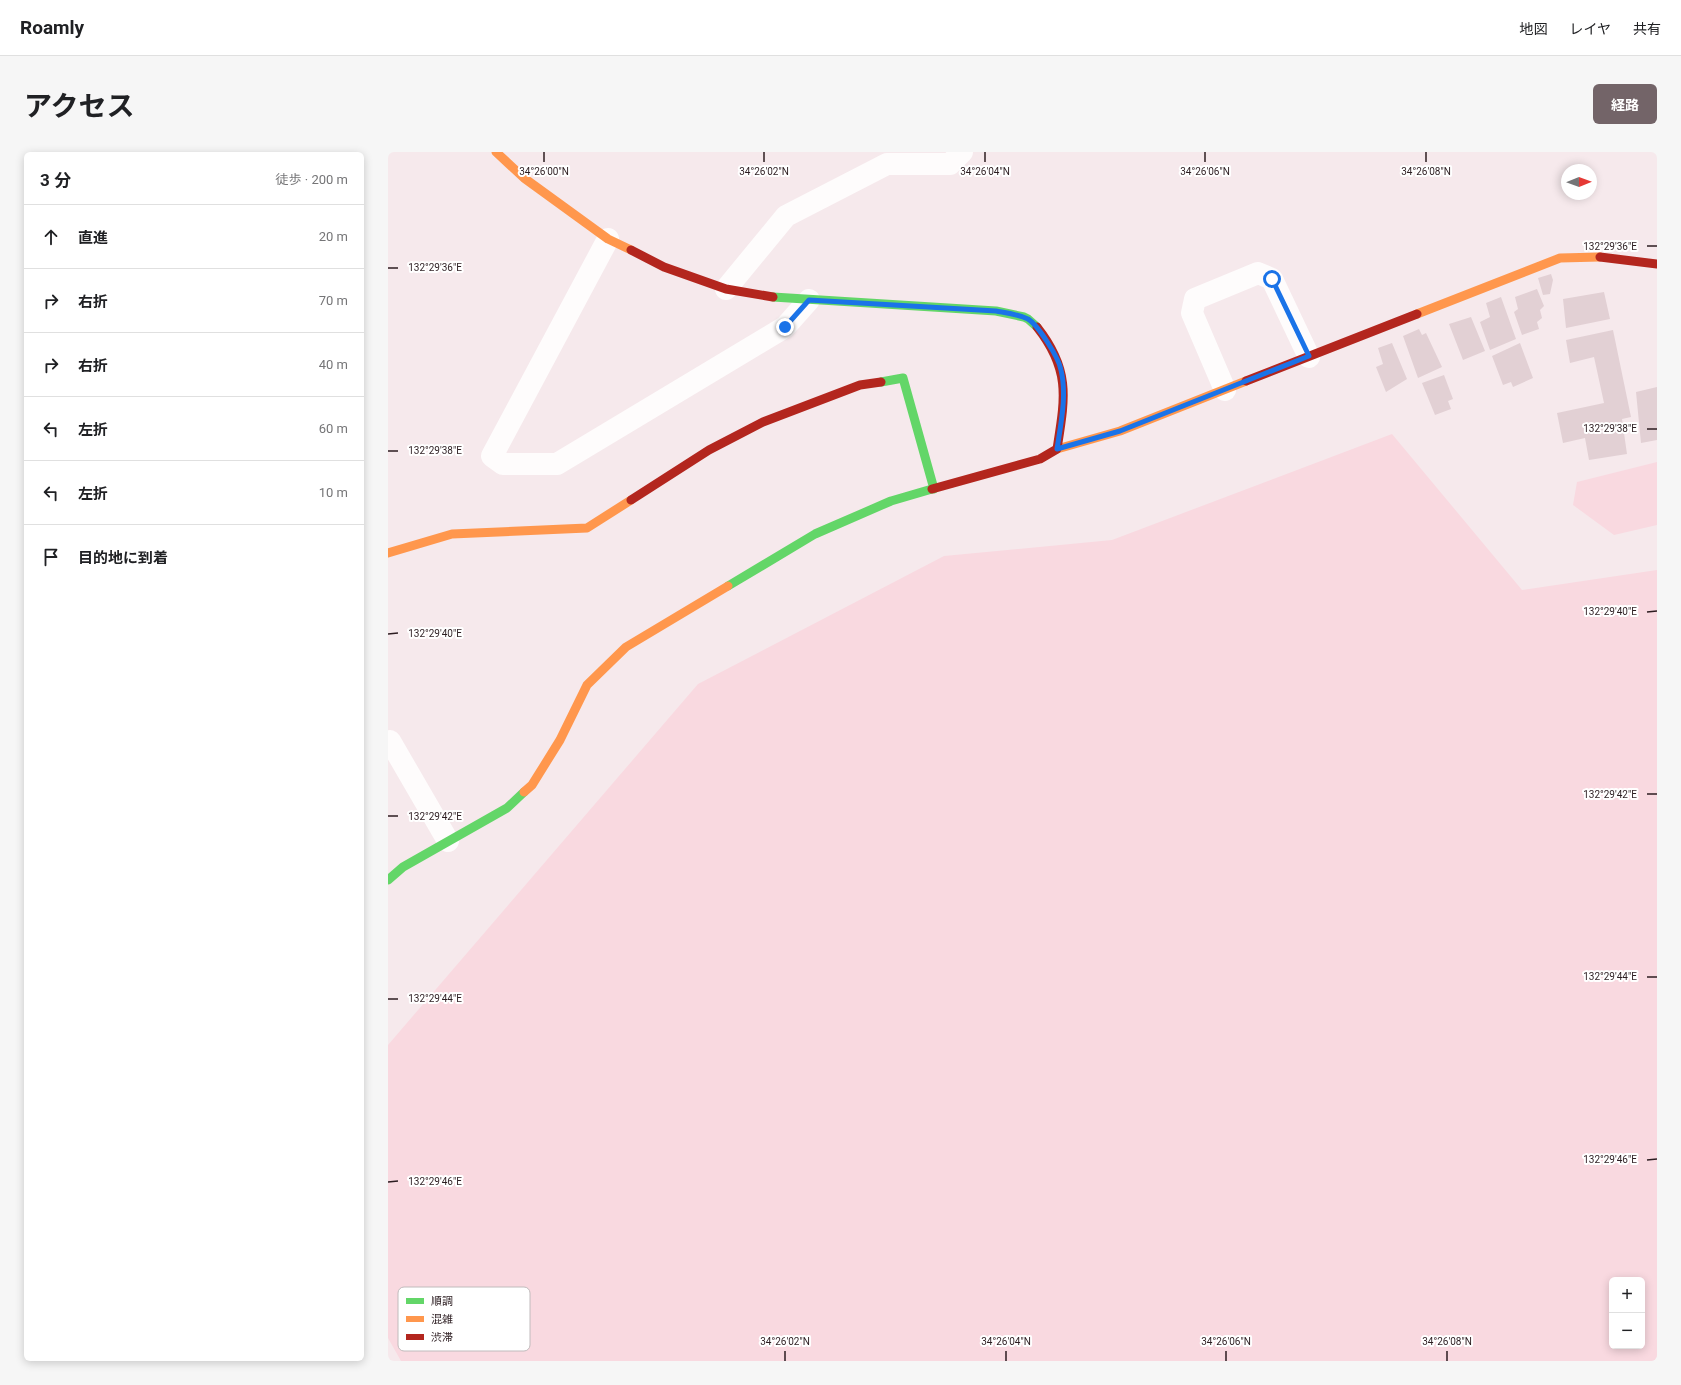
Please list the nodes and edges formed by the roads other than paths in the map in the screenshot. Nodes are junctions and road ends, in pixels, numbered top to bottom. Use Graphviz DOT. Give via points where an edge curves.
graph roads {
  1 [pos="496,152"];
  2 [pos="962,152"];
  3 [pos="918,158"];
  4 [pos="608,239"];
  5 [pos="1657,264"];
  6 [pos="726,289"];
  7 [pos="809,300"];
  8 [pos="1309,356"];
  9 [pos="1225,390"];
  10 [pos="1057,449"];
  11 [pos="934,489"];
  12 [pos="388,553"];
  13 [pos="388,742"];
  14 [pos="448,841"];
  15 [pos="388,880"];
  1 -- 4 [label="street" via="524,178"];
  2 -- 3 [label="street" via="950,164"];
  3 -- 6 [label="street" via="888,164 786,216"];
  4 -- 6 [label="street" via="664,267"];
  4 -- 7 [label="street" via="492,456 503,464 557,464 785,327"];
  5 -- 8 [label="street" via="1598,257 1560,258"];
  6 -- 7 [label="street" via="783,299"];
  7 -- 10 [label="street" via="996,311 1030,320 1048,341 1061,369 1064,401"];
  8 -- 9 [label="street"];
  8 -- 9 [label="street" via="1272,279 1258,273 1195,299 1192,313"];
  9 -- 10 [label="street" via="1120,431"];
  10 -- 11 [label="street" via="1040,459"];
  11 -- 12 [label="street" via="903,378 860,385 763,422 709,450 587,528 452,534"];
  11 -- 14 [label="street" via="891,501 815,534 626,647 587,685 560,740 532,785 507,808"];
  13 -- 14 [label="street" via="390,740"];
  14 -- 15 [label="street" via="403,867"];
}
